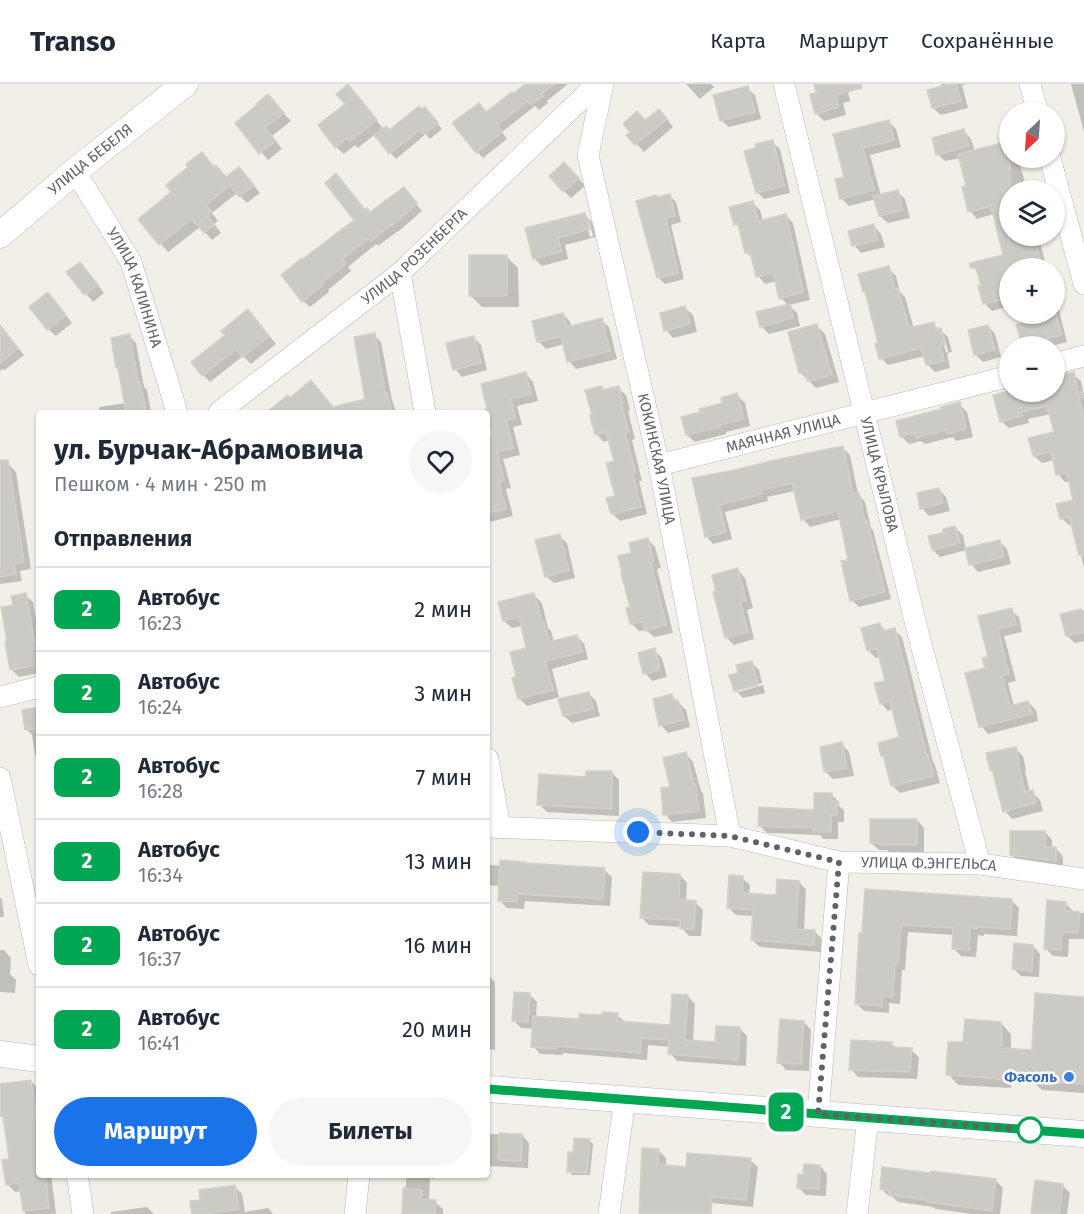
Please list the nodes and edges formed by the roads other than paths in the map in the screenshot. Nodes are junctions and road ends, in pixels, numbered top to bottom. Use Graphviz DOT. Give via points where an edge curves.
graph roads {
  1 [pos="184,84"];
  2 [pos="597,84"];
  3 [pos="603,84"];
  4 [pos="784,84"];
  5 [pos="1030,84"];
  6 [pos="1035,102"];
  7 [pos="1053,168"];
  8 [pos="75,171"];
  9 [pos="0,235"];
  10 [pos="400,273"];
  11 [pos="1084,284"];
  12 [pos="1084,356"];
  13 [pos="1065,361"];
  14 [pos="999,379"];
  15 [pos="176,410"];
  16 [pos="222,410"];
  17 [pos="425,410"];
  18 [pos="864,414"];
  19 [pos="659,465"];
  20 [pos="36,688"];
  21 [pos="0,696"];
  22 [pos="0,778"];
  23 [pos="490,782"];
  24 [pos="494,828"];
  25 [pos="730,836"];
  26 [pos="839,862"];
  27 [pos="980,864"];
  28 [pos="1084,879"];
  29 [pos="36,951"];
  30 [pos="0,1054"];
  31 [pos="36,1059"];
  32 [pos="490,1089"];
  33 [pos="625,1098"];
  34 [pos="818,1114"];
  35 [pos="868,1118"];
  36 [pos="1084,1134"];
  37 [pos="78,1178"];
  38 [pos="359,1178"];
  39 [pos="83,1214"];
  40 [pos="355,1214"];
  41 [pos="609,1214"];
  42 [pos="856,1214"];
  1 -- 8 [label="street, УЛИЦА БЕБЕЛЯ"];
  2 -- 10 [label="street, УЛИЦА РОЗЕНБЕРГА"];
  3 -- 19 [label="street, КОКИНСКАЯ УЛИЦА" via="588,155"];
  4 -- 18 [label="street, УЛИЦА КРЫЛОВА"];
  5 -- 6 [label="street"];
  7 -- 11 [label="street"];
  8 -- 9 [label="street, УЛИЦА БЕБЕЛЯ"];
  8 -- 15 [label="street, УЛИЦА КАЛИНИНА" via="131,262"];
  10 -- 16 [label="street, УЛИЦА РОЗЕНБЕРГА"];
  10 -- 17 [label="street"];
  12 -- 13 [label="street"];
  14 -- 18 [label="street, МАЯЧНАЯ УЛИЦА"];
  18 -- 19 [label="street, МАЯЧНАЯ УЛИЦА"];
  18 -- 27 [label="street, УЛИЦА КРЫЛОВА"];
  19 -- 25 [label="street, КОКИНСКАЯ УЛИЦА"];
  20 -- 21 [label="street"];
  22 -- 29 [label="street"];
  23 -- 24 [label="street"];
  24 -- 25 [label="street, УЛИЦА Ф.ЭНГЕЛЬСА"];
  25 -- 26 [label="street, УЛИЦА Ф.ЭНГЕЛЬСА"];
  26 -- 27 [label="street, УЛИЦА Ф.ЭНГЕЛЬСА"];
  26 -- 34 [label="street"];
  27 -- 28 [label="street, УЛИЦА Ф.ЭНГЕЛЬСА"];
  30 -- 31 [label="street"];
  32 -- 33 [label="street"];
  33 -- 34 [label="street"];
  33 -- 41 [label="street"];
  34 -- 35 [label="street"];
  35 -- 36 [label="street"];
  35 -- 42 [label="street"];
  37 -- 39 [label="street"];
  38 -- 40 [label="street"];
}
